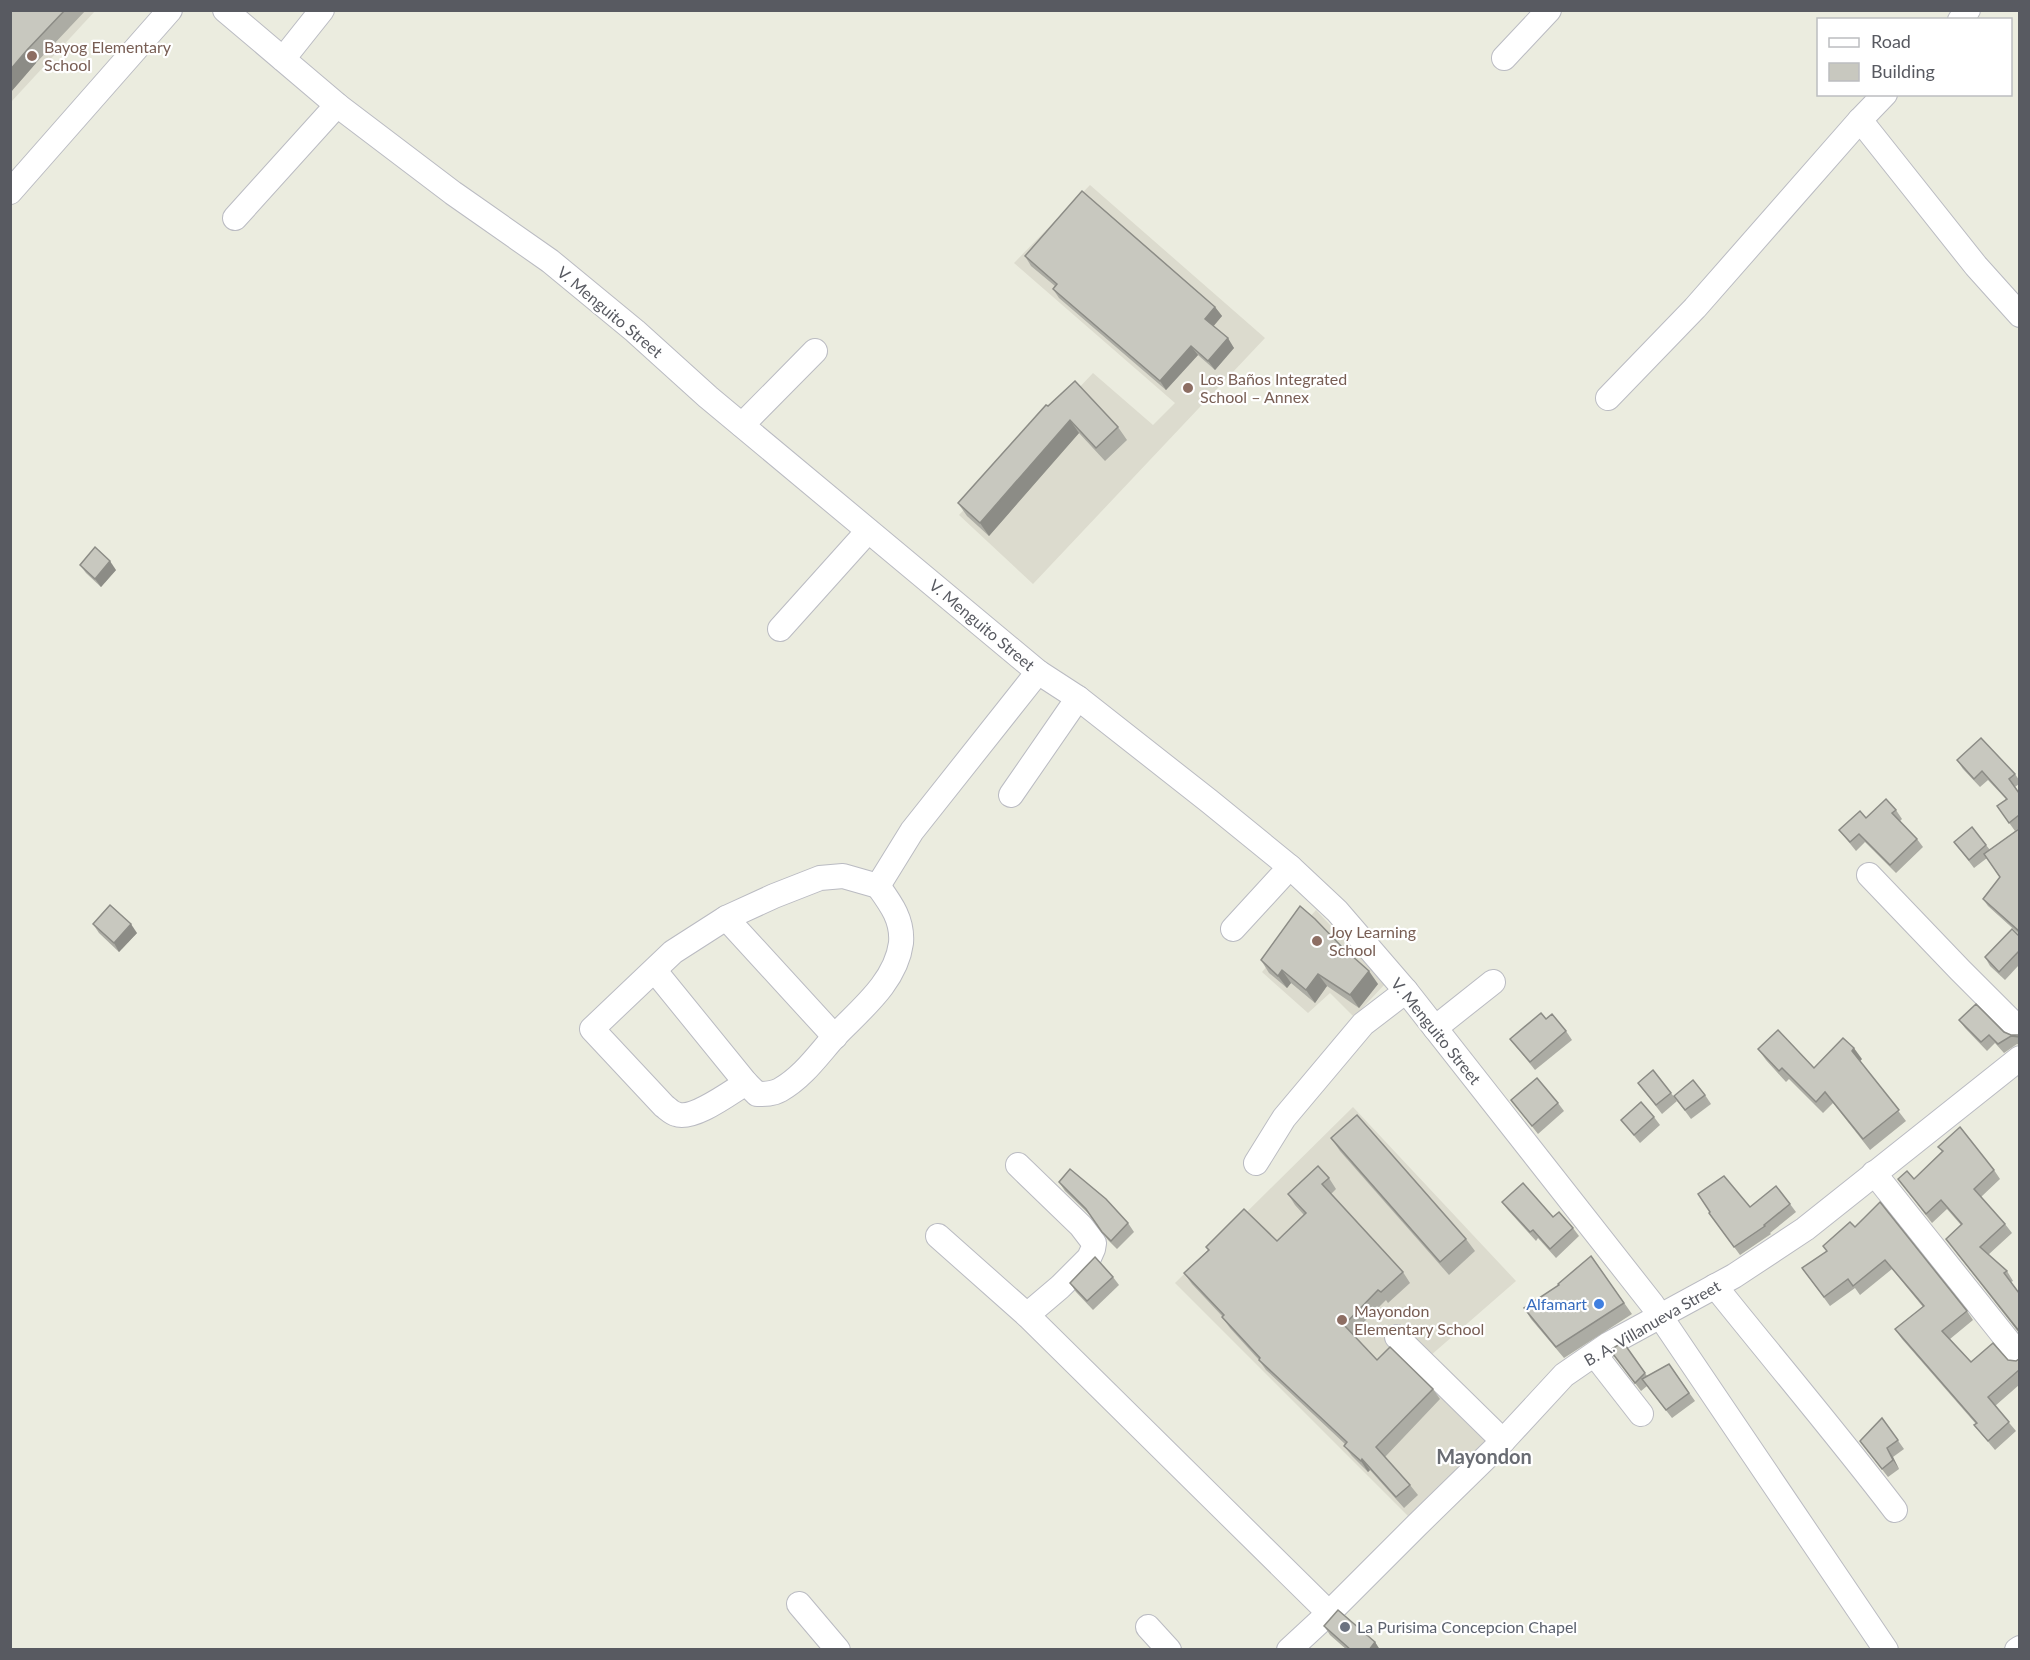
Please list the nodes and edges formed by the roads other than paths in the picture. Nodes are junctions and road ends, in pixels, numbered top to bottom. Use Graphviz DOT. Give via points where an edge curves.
graph roads {
  1 [pos="170,10"];
  2 [pos="225,10"];
  3 [pos="322,10"];
  4 [pos="1549,10"];
  5 [pos="1504,58"];
  6 [pos="283,59"];
  7 [pos="1883,96"];
  8 [pos="337,105"];
  9 [pos="1860,120"];
  10 [pos="10,192"];
  11 [pos="236,218"];
  12 [pos="2019,315"];
  13 [pos="815,351"];
  14 [pos="1608,398"];
  15 [pos="742,425"];
  16 [pos="868,531"];
  17 [pos="780,628"];
  18 [pos="1038,672"];
  19 [pos="1078,698"];
  20 [pos="1011,795"];
  21 [pos="1290,867"];
  22 [pos="1869,875"];
  23 [pos="878,886"];
  24 [pos="726,918"];
  25 [pos="1233,930"];
  26 [pos="655,971"];
  27 [pos="1493,982"];
  28 [pos="1406,991"];
  29 [pos="1435,1028"];
  30 [pos="2019,1030"];
  31 [pos="835,1037"];
  32 [pos="2019,1058"];
  33 [pos="746,1083"];
  34 [pos="1256,1163"];
  35 [pos="1018,1165"];
  36 [pos="1874,1173"];
  37 [pos="938,1236"];
  38 [pos="1715,1286"];
  39 [pos="1027,1315"];
  40 [pos="1661,1316"];
  41 [pos="1397,1337"];
  42 [pos="1595,1354"];
  43 [pos="2019,1356"];
  44 [pos="1641,1414"];
  45 [pos="1503,1442"];
  46 [pos="1895,1510"];
  47 [pos="799,1604"];
  48 [pos="1329,1613"];
  49 [pos="1148,1627"];
  50 [pos="838,1650"];
  51 [pos="1169,1650"];
  52 [pos="1289,1650"];
  53 [pos="1886,1650"];
  1 -- 10 [label="street"];
  2 -- 6 [label="street, V. Menguito Street"];
  3 -- 6 [label="street"];
  4 -- 5 [label="street"];
  6 -- 8 [label="street, V. Menguito Street"];
  7 -- 9 [label="street"];
  8 -- 11 [label="street"];
  8 -- 15 [label="street, V. Menguito Street" via="550,261"];
  9 -- 12 [label="street"];
  9 -- 14 [label="street" via="1695,308"];
  13 -- 15 [label="street"];
  15 -- 16 [label="street, V. Menguito Street"];
  16 -- 17 [label="street"];
  16 -- 18 [label="street, V. Menguito Street"];
  18 -- 19 [label="street, V. Menguito Street"];
  18 -- 23 [label="street" via="912,831"];
  19 -- 20 [label="street"];
  19 -- 21 [label="street, V. Menguito Street"];
  21 -- 25 [label="street"];
  21 -- 28 [label="street, V. Menguito Street" via="1337,910"];
  22 -- 30 [label="street"];
  23 -- 24 [label="street" via="843,876 820,878"];
  23 -- 31 [label="street" via="900,922 898,956 870,1001"];
  24 -- 26 [label="street" via="673,952"];
  24 -- 31 [label="street"];
  26 -- 33 [label="street"];
  26 -- 33 [label="street" via="592,1029 677,1115 709,1106"];
  27 -- 29 [label="street"];
  28 -- 29 [label="street, V. Menguito Street"];
  28 -- 34 [label="street" via="1362,1024 1284,1118"];
  29 -- 40 [label="street, V. Menguito Street"];
  31 -- 33 [label="street" via="803,1073 779,1091 757,1094"];
  32 -- 36 [label="street, B. A. Villanueva Street"];
  35 -- 39 [label="street" via="1094,1243 1089,1258"];
  36 -- 38 [label="street, B. A. Villanueva Street" via="1805,1229"];
  36 -- 43 [label="street"];
  37 -- 39 [label="street"];
  38 -- 40 [label="street, B. A. Villanueva Street"];
  38 -- 46 [label="street"];
  39 -- 48 [label="street"];
  40 -- 42 [label="street, B. A. Villanueva Street"];
  40 -- 53 [label="street, V. Menguito Street"];
  41 -- 45 [label="street"];
  42 -- 44 [label="street"];
  42 -- 45 [label="street, B. A. Villanueva Street" via="1564,1375"];
  45 -- 48 [label="street, B. A. Villanueva Street"];
  47 -- 50 [label="street"];
  48 -- 52 [label="street, B. A. Villanueva Street"];
  49 -- 51 [label="street"];
}
